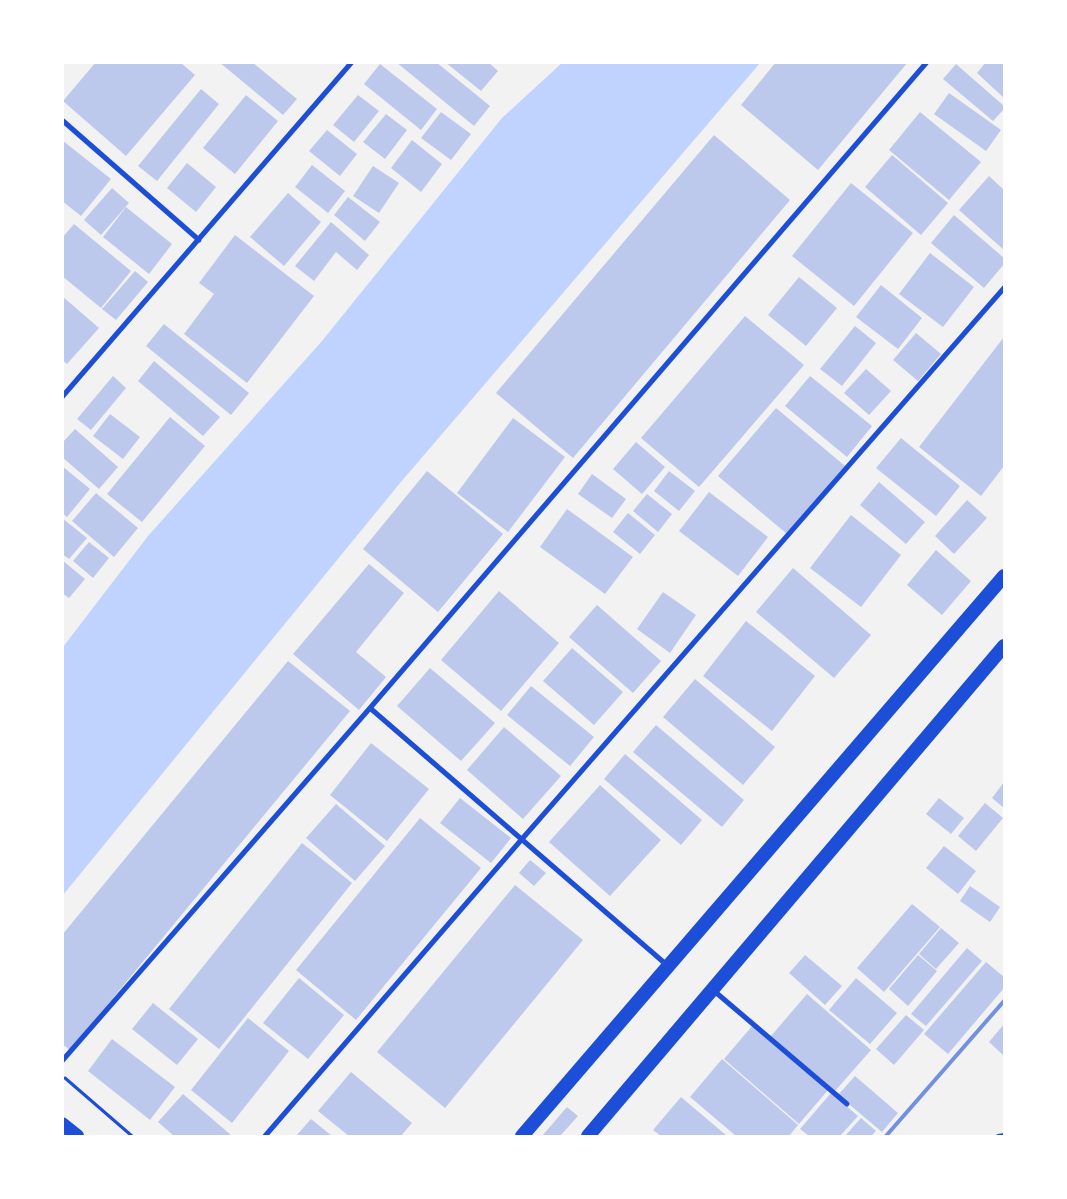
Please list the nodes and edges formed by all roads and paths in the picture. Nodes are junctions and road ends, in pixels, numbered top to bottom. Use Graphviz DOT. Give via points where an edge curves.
graph roads {
  1 [pos="352,62"];
  2 [pos="927,62"];
  3 [pos="62,120"];
  4 [pos="199,240"];
  5 [pos="1004,288"];
  6 [pos="62,397"];
  7 [pos="1004,576"];
  8 [pos="1004,646"];
  9 [pos="370,708"];
  10 [pos="522,839"];
  11 [pos="669,968"];
  12 [pos="713,990"];
  13 [pos="62,1061"];
  14 [pos="62,1076"];
  15 [pos="847,1104"];
  16 [pos="62,1124"];
  17 [pos="1004,1134"];
  18 [pos="77,1136"];
  19 [pos="132,1136"];
  20 [pos="265,1136"];
  21 [pos="522,1136"];
  22 [pos="588,1136"];
  23 [pos="998,1136"];
  1 -- 4 [label="street"];
  2 -- 9 [label="street"];
  3 -- 4 [label="street"];
  4 -- 6 [label="street"];
  5 -- 10 [label="street"];
  7 -- 11 [label="highway"];
  8 -- 12 [label="highway"];
  9 -- 10 [label="street"];
  9 -- 13 [label="street"];
  10 -- 11 [label="street"];
  10 -- 20 [label="street"];
  11 -- 21 [label="highway"];
  12 -- 15 [label="street"];
  12 -- 22 [label="highway"];
  14 -- 19 [label="path"];
  16 -- 18 [label="highway"];
  17 -- 23 [label="lane"];
}
